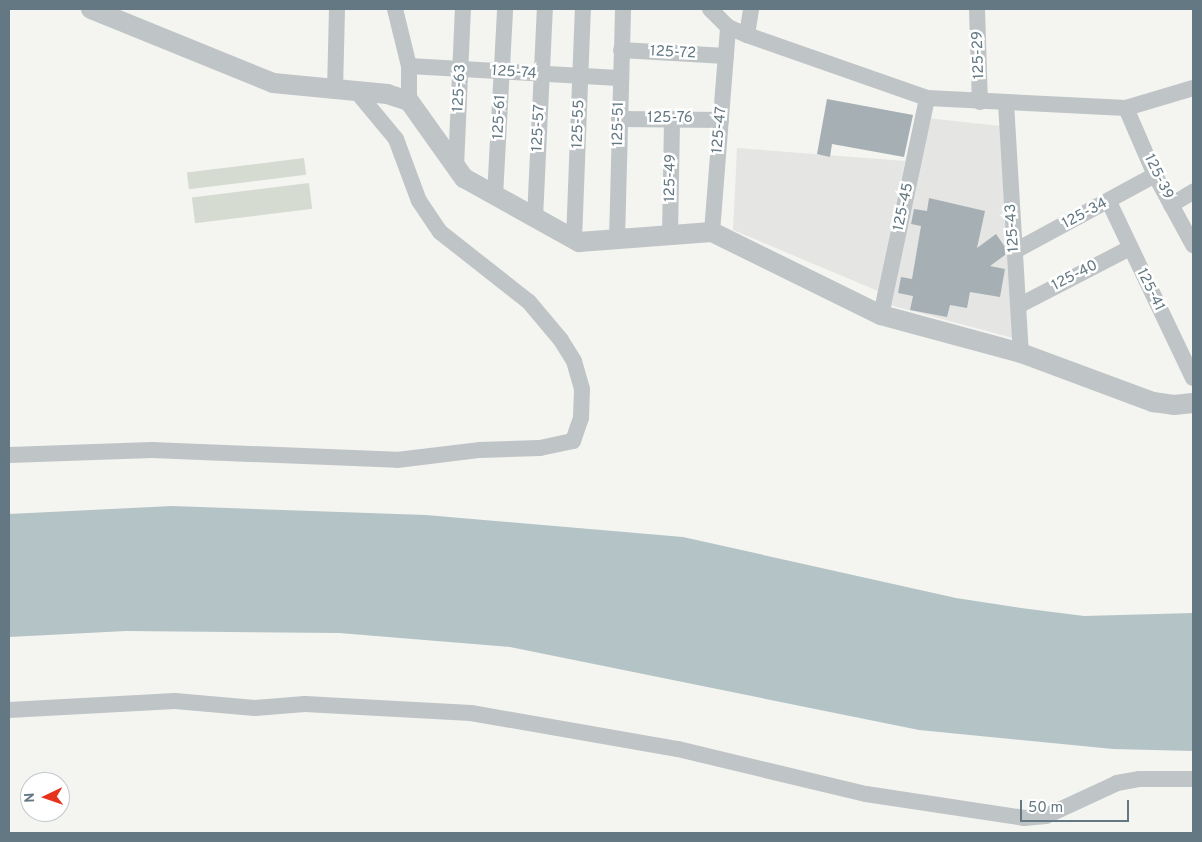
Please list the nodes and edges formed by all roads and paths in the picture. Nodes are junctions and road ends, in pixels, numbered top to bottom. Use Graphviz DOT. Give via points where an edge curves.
graph roads {
  1 [pos="91,9"];
  2 [pos="337,9"];
  3 [pos="395,9"];
  4 [pos="463,9"];
  5 [pos="505,9"];
  6 [pos="544,9"];
  7 [pos="584,9"];
  8 [pos="623,9"];
  9 [pos="710,9"];
  10 [pos="751,9"];
  11 [pos="977,9"];
  12 [pos="728,27"];
  13 [pos="747,35"];
  14 [pos="621,50"];
  15 [pos="726,56"];
  16 [pos="409,66"];
  17 [pos="462,70"];
  18 [pos="502,72"];
  19 [pos="541,75"];
  20 [pos="581,76"];
  21 [pos="619,78"];
  22 [pos="1193,88"];
  23 [pos="335,91"];
  24 [pos="357,92"];
  25 [pos="927,98"];
  26 [pos="409,101"];
  27 [pos="980,102"];
  28 [pos="1006,103"];
  29 [pos="1126,108"];
  30 [pos="619,119"];
  31 [pos="672,119"];
  32 [pos="721,120"];
  33 [pos="456,167"];
  34 [pos="1155,175"];
  35 [pos="1193,192"];
  36 [pos="495,196"];
  37 [pos="1108,202"];
  38 [pos="1171,205"];
  39 [pos="535,218"];
  40 [pos="712,232"];
  41 [pos="670,236"];
  42 [pos="574,240"];
  43 [pos="617,240"];
  44 [pos="1193,245"];
  45 [pos="1130,248"];
  46 [pos="1015,252"];
  47 [pos="1020,305"];
  48 [pos="881,315"];
  49 [pos="1021,353"];
  50 [pos="1193,378"];
  51 [pos="1193,403"];
  52 [pos="9,455"];
  53 [pos="9,710"];
  54 [pos="1193,779"];
  1 -- 23 [label="street" via="273,83"];
  2 -- 23 [label="street"];
  3 -- 16 [label="street"];
  4 -- 17 [label="street, 125-63"];
  5 -- 18 [label="street, 125-61"];
  6 -- 19 [label="street, 125-57"];
  7 -- 20 [label="street, 125-55"];
  8 -- 14 [label="street, 125-51"];
  9 -- 12 [label="street"];
  10 -- 13 [label="street"];
  11 -- 27 [label="street, 125-29"];
  12 -- 13 [label="street"];
  12 -- 15 [label="street, 125-47"];
  13 -- 25 [label="street"];
  14 -- 15 [label="street, 125-72"];
  14 -- 21 [label="street, 125-51"];
  15 -- 32 [label="street, 125-47"];
  16 -- 17 [label="street, 125-74"];
  16 -- 26 [label="street"];
  17 -- 18 [label="street, 125-74"];
  17 -- 33 [label="street, 125-63"];
  18 -- 19 [label="street, 125-74"];
  18 -- 36 [label="street, 125-61"];
  19 -- 20 [label="street, 125-74"];
  19 -- 39 [label="street, 125-57"];
  20 -- 21 [label="street, 125-74"];
  20 -- 42 [label="street, 125-55"];
  21 -- 30 [label="street, 125-51"];
  22 -- 29 [label="street"];
  23 -- 24 [label="street"];
  24 -- 26 [label="street" via="387,94"];
  24 -- 52 [label="street" via="396,139 418,202 440,232 529,302 574,361 582,389 581,418 573,441 540,448 471,451 397,460 152,450"];
  25 -- 27 [label="street"];
  25 -- 48 [label="street, 125-45"];
  26 -- 33 [label="street"];
  27 -- 28 [label="street"];
  28 -- 29 [label="street"];
  28 -- 46 [label="street, 125-43"];
  29 -- 34 [label="street, 125-39"];
  30 -- 31 [label="street, 125-76"];
  30 -- 43 [label="street, 125-51"];
  31 -- 32 [label="street, 125-76"];
  31 -- 41 [label="street, 125-49"];
  32 -- 40 [label="street, 125-47"];
  33 -- 36 [label="street" via="464,178"];
  34 -- 37 [label="street, 125-34"];
  34 -- 38 [label="street, 125-39"];
  35 -- 38 [label="street"];
  36 -- 39 [label="street"];
  37 -- 45 [label="street, 125-41"];
  37 -- 46 [label="street, 125-34"];
  38 -- 44 [label="street, 125-39"];
  39 -- 42 [label="street"];
  40 -- 41 [label="street"];
  40 -- 48 [label="street"];
  41 -- 43 [label="street"];
  42 -- 43 [label="street"];
  45 -- 47 [label="street, 125-40"];
  45 -- 50 [label="street, 125-41"];
  46 -- 47 [label="street, 125-43"];
  47 -- 49 [label="street, 125-43"];
  48 -- 49 [label="street"];
  49 -- 51 [label="street" via="1153,402"];
  53 -- 54 [label="street" via="175,701 255,708 305,704 471,713 678,749 866,794 1024,818 1046,816 1117,783 1139,779"];
}
